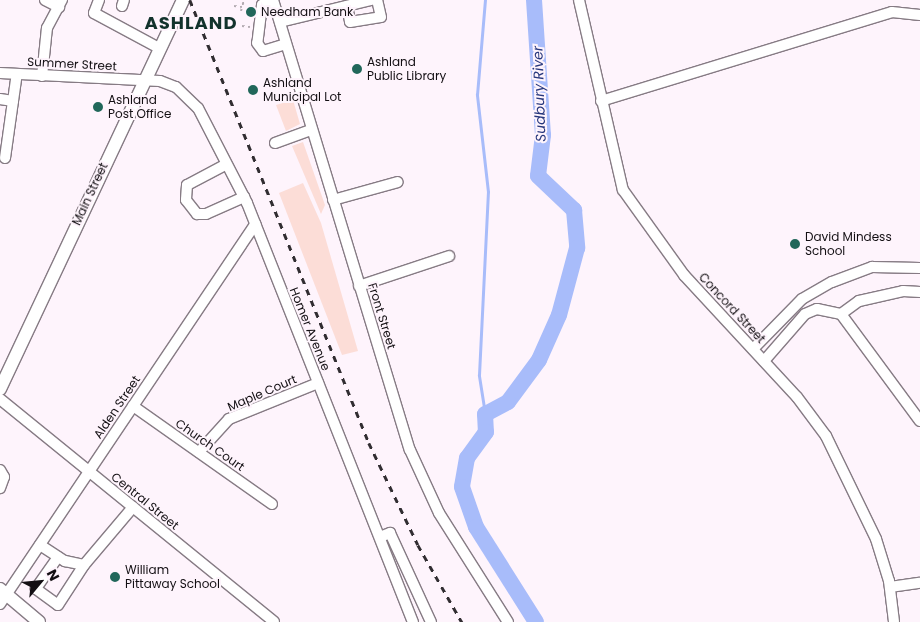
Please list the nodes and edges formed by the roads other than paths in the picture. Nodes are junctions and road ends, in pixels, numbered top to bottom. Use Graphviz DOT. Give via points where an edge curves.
graph roads {
  1 [pos="45,0"];
  2 [pos="100,0"];
  3 [pos="183,0"];
  4 [pos="273,0"];
  5 [pos="371,0"];
  6 [pos="377,0"];
  7 [pos="579,0"];
  8 [pos="352,3"];
  9 [pos="60,4"];
  10 [pos="920,15"];
  11 [pos="280,22"];
  12 [pos="286,44"];
  13 [pos="159,48"];
  14 [pos="0,73"];
  15 [pos="17,74"];
  16 [pos="42,76"];
  17 [pos="144,80"];
  18 [pos="0,99"];
  19 [pos="13,101"];
  20 [pos="601,101"];
  21 [pos="311,130"];
  22 [pos="275,143"];
  23 [pos="4,151"];
  24 [pos="225,165"];
  25 [pos="398,182"];
  26 [pos="244,197"];
  27 [pos="333,200"];
  28 [pos="255,224"];
  29 [pos="449,256"];
  30 [pos="920,268"];
  31 [pos="359,286"];
  32 [pos="920,292"];
  33 [pos="841,314"];
  34 [pos="753,349"];
  35 [pos="764,361"];
  36 [pos="318,383"];
  37 [pos="0,388"];
  38 [pos="0,400"];
  39 [pos="133,406"];
  40 [pos="920,421"];
  41 [pos="199,452"];
  42 [pos="0,470"];
  43 [pos="89,472"];
  44 [pos="0,488"];
  45 [pos="272,504"];
  46 [pos="132,507"];
  47 [pos="380,537"];
  48 [pos="40,545"];
  49 [pos="58,557"];
  50 [pos="84,565"];
  51 [pos="920,583"];
  52 [pos="890,587"];
  53 [pos="2,596"];
  54 [pos="40,622"];
  55 [pos="274,622"];
  56 [pos="413,622"];
  57 [pos="431,622"];
  58 [pos="508,622"];
  59 [pos="894,622"];
  1 -- 9 [label="street"];
  2 -- 13 [label="street" via="94,14"];
  3 -- 13 [label="main road, Main Street"];
  4 -- 11 [label="street, Front Street"];
  4 -- 12 [label="street" via="262,6 257,43 263,51"];
  5 -- 8 [label="street"];
  6 -- 8 [label="street" via="381,17 350,22"];
  7 -- 20 [label="street, Concord Street"];
  8 -- 11 [label="street"];
  9 -- 16 [label="street" via="46,28"];
  10 -- 20 [label="street" via="892,12"];
  11 -- 12 [label="street, Front Street"];
  12 -- 21 [label="street, Front Street"];
  13 -- 17 [label="main road, Main Street"];
  14 -- 15 [label="street, Summer Street"];
  15 -- 16 [label="street, Summer Street"];
  15 -- 19 [label="street"];
  16 -- 17 [label="street, Summer Street"];
  17 -- 24 [label="street, Homer Avenue" via="172,85 195,104"];
  17 -- 37 [label="main road, Main Street"];
  18 -- 19 [label="street"];
  19 -- 23 [label="street"];
  20 -- 34 [label="street, Concord Street" via="621,184 632,208 684,274"];
  21 -- 22 [label="street"];
  21 -- 27 [label="street, Front Street"];
  24 -- 26 [label="street, Homer Avenue"];
  24 -- 26 [label="street" via="187,185 186,200 198,214 206,214"];
  25 -- 27 [label="street"];
  26 -- 28 [label="street, Homer Avenue"];
  27 -- 31 [label="street, Front Street"];
  28 -- 36 [label="street, Homer Avenue"];
  28 -- 39 [label="street, Alden Street"];
  29 -- 31 [label="street"];
  30 -- 34 [label="street" via="872,267 832,282 802,299"];
  31 -- 58 [label="street, Front Street" via="419,472 439,513"];
  32 -- 33 [label="street" via="902,291 859,301"];
  33 -- 35 [label="street" via="817,309 805,314"];
  33 -- 40 [label="street"];
  34 -- 35 [label="street, Concord Street"];
  35 -- 52 [label="street, Concord Street" via="826,436 876,540"];
  36 -- 41 [label="street, Maple Court" via="229,419"];
  36 -- 47 [label="street, Homer Avenue"];
  38 -- 43 [label="street, Central Street"];
  39 -- 41 [label="street, Church Court"];
  39 -- 43 [label="street, Alden Street"];
  41 -- 45 [label="street, Church Court"];
  42 -- 44 [label="street" via="4,477"];
  43 -- 46 [label="street, Central Street"];
  43 -- 48 [label="street, Alden Street"];
  46 -- 50 [label="street"];
  46 -- 55 [label="street, Central Street"];
  47 -- 56 [label="street, Homer Avenue"];
  47 -- 57 [label="street" via="390,533"];
  48 -- 49 [label="street"];
  48 -- 53 [label="street, Alden Street"];
  49 -- 50 [label="street"];
  49 -- 50 [label="street" via="36,589 58,606"];
  51 -- 52 [label="street"];
  52 -- 59 [label="street, Concord Street"];
  53 -- 54 [label="main road"];
}
